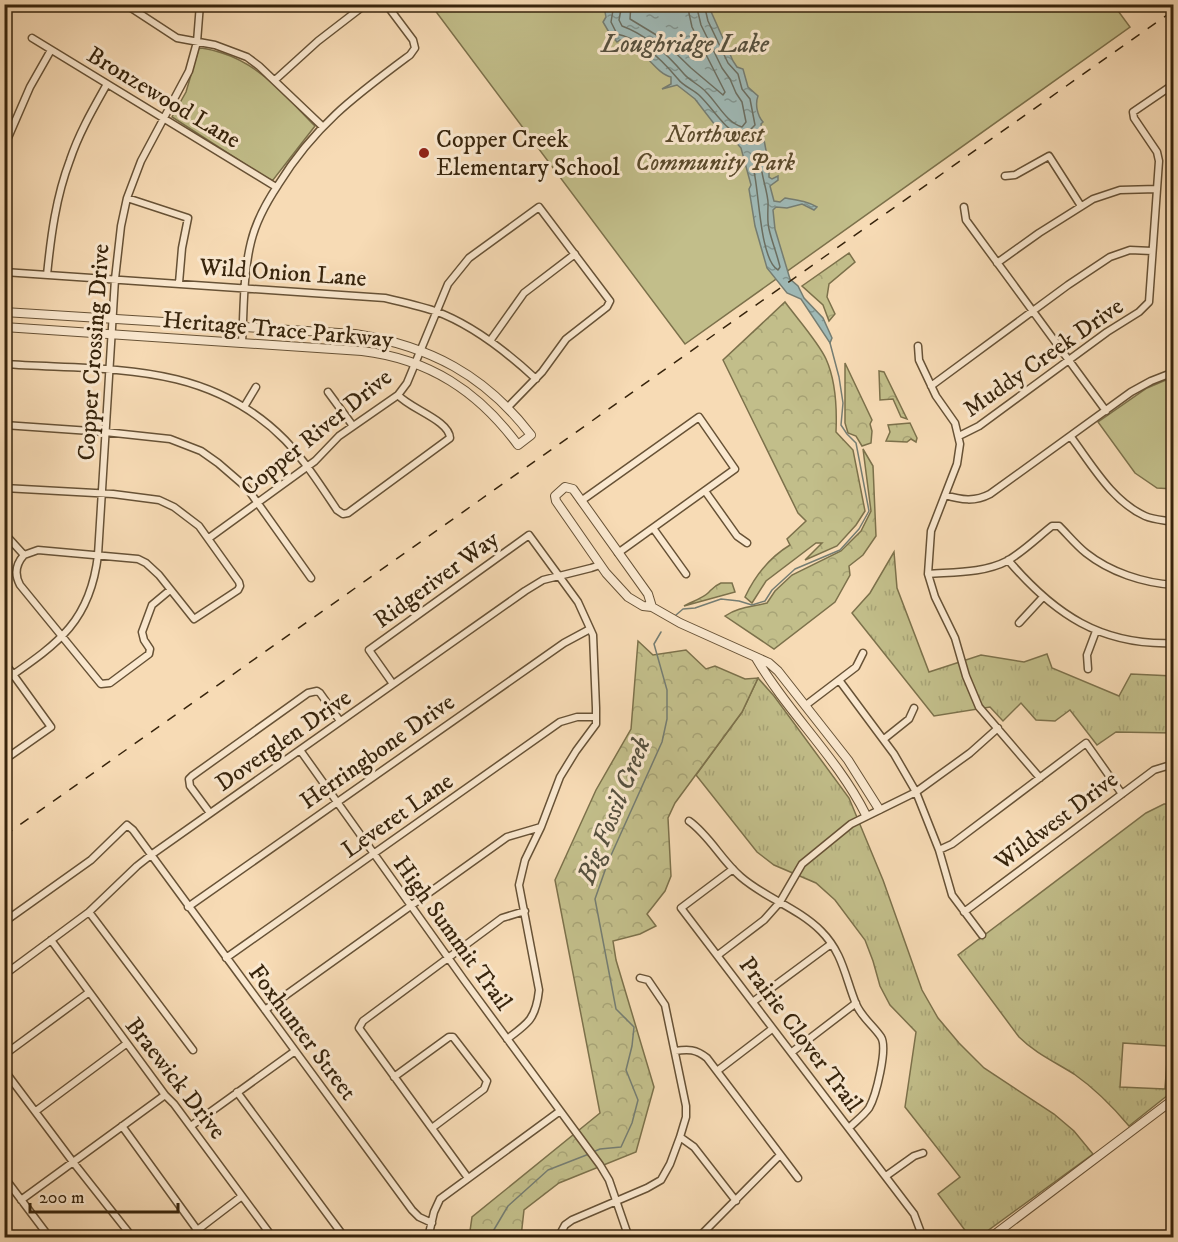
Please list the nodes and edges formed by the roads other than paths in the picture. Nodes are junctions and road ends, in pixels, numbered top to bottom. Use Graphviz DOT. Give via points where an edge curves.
graph roads {
  1 [pos="125,4"];
  2 [pos="200,4"];
  3 [pos="366,4"];
  4 [pos="386,4"];
  5 [pos="32,38"];
  6 [pos="197,42"];
  7 [pos="51,50"];
  8 [pos="275,80"];
  9 [pos="107,84"];
  10 [pos="1173,84"];
  11 [pos="165,119"];
  12 [pos="322,126"];
  13 [pos="4,147"];
  14 [pos="1005,176"];
  15 [pos="276,186"];
  16 [pos="1156,189"];
  17 [pos="127,198"];
  18 [pos="1081,206"];
  19 [pos="964,207"];
  20 [pos="1152,251"];
  21 [pos="575,254"];
  22 [pos="997,263"];
  23 [pos="4,272"];
  24 [pos="47,275"];
  25 [pos="115,279"];
  26 [pos="179,283"];
  27 [pos="246,287"];
  28 [pos="1033,311"];
  29 [pos="4,312"];
  30 [pos="437,312"];
  31 [pos="112,319"];
  32 [pos="4,327"];
  33 [pos="243,327"];
  34 [pos="112,333"];
  35 [pos="490,341"];
  36 [pos="242,342"];
  37 [pos="918,346"];
  38 [pos="421,350"];
  39 [pos="1068,361"];
  40 [pos="416,363"];
  41 [pos="4,364"];
  42 [pos="109,371"];
  43 [pos="1173,372"];
  44 [pos="536,379"];
  45 [pos="932,386"];
  46 [pos="256,387"];
  47 [pos="328,392"];
  48 [pos="398,395"];
  49 [pos="244,407"];
  50 [pos="508,407"];
  51 [pos="1106,411"];
  52 [pos="4,425"];
  53 [pos="353,426"];
  54 [pos="105,432"];
  55 [pos="959,436"];
  56 [pos="1071,437"];
  57 [pos="307,467"];
  58 [pos="4,488"];
  59 [pos="705,491"];
  60 [pos="101,493"];
  61 [pos="945,495"];
  62 [pos="581,501"];
  63 [pos="258,503"];
  64 [pos="1173,522"];
  65 [pos="653,528"];
  66 [pos="4,533"];
  67 [pos="209,538"];
  68 [pos="747,543"];
  69 [pos="618,553"];
  70 [pos="24,555"];
  71 [pos="98,555"];
  72 [pos="1008,560"];
  73 [pos="600,564"];
  74 [pos="686,574"];
  75 [pos="928,574"];
  76 [pos="559,576"];
  77 [pos="311,578"];
  78 [pos="1173,585"];
  79 [pos="170,590"];
  80 [pos="1043,597"];
  81 [pos="652,607"];
  82 [pos="1019,623"];
  83 [pos="590,629"];
  84 [pos="1096,631"];
  85 [pos="63,636"];
  86 [pos="1173,643"];
  87 [pos="863,653"];
  88 [pos="756,658"];
  89 [pos="4,662"];
  90 [pos="1088,669"];
  91 [pos="14,675"];
  92 [pos="839,680"];
  93 [pos="4,681"];
  94 [pos="393,684"];
  95 [pos="806,705"];
  96 [pos="914,708"];
  97 [pos="596,717"];
  98 [pos="340,721"];
  99 [pos="998,728"];
  100 [pos="884,739"];
  101 [pos="300,750"];
  102 [pos="4,760"];
  103 [pos="1173,764"];
  104 [pos="1040,778"];
  105 [pos="916,792"];
  106 [pos="1122,794"];
  107 [pos="337,801"];
  108 [pos="879,809"];
  109 [pos="210,813"];
  110 [pos="866,815"];
  111 [pos="689,820"];
  112 [pos="542,827"];
  113 [pos="939,850"];
  114 [pos="374,853"];
  115 [pos="151,855"];
  116 [pos="733,869"];
  117 [pos="780,902"];
  118 [pos="411,906"];
  119 [pos="188,907"];
  120 [pos="525,911"];
  121 [pos="89,912"];
  122 [pos="964,912"];
  123 [pos="4,922"];
  124 [pos="982,935"];
  125 [pos="51,940"];
  126 [pos="831,944"];
  127 [pos="718,956"];
  128 [pos="448,957"];
  129 [pos="226,958"];
  130 [pos="4,975"];
  131 [pos="640,978"];
  132 [pos="88,993"];
  133 [pos="754,1001"];
  134 [pos="856,1003"];
  135 [pos="265,1010"];
  136 [pos="772,1029"];
  137 [pos="507,1039"];
  138 [pos="126,1044"];
  139 [pos="193,1050"];
  140 [pos="295,1051"];
  141 [pos="675,1051"];
  142 [pos="792,1052"];
  143 [pos="4,1055"];
  144 [pos="4,1070"];
  145 [pos="717,1071"];
  146 [pos="394,1077"];
  147 [pos="237,1092"];
  148 [pos="165,1095"];
  149 [pos="1173,1099"];
  150 [pos="36,1111"];
  151 [pos="560,1111"];
  152 [pos="122,1126"];
  153 [pos="191,1126"];
  154 [pos="850,1127"];
  155 [pos="432,1128"];
  156 [pos="680,1137"];
  157 [pos="923,1153"];
  158 [pos="780,1155"];
  159 [pos="73,1162"];
  160 [pos="886,1176"];
  161 [pos="4,1177"];
  162 [pos="468,1178"];
  163 [pos="798,1178"];
  164 [pos="242,1196"];
  165 [pos="21,1200"];
  166 [pos="615,1201"];
  167 [pos="736,1201"];
  168 [pos="432,1223"];
  169 [pos="197,1229"];
  170 [pos="50,1238"];
  171 [pos="133,1238"];
  172 [pos="187,1238"];
  173 [pos="203,1238"];
  174 [pos="273,1238"];
  175 [pos="345,1238"];
  176 [pos="428,1238"];
  177 [pos="558,1238"];
  178 [pos="629,1238"];
  179 [pos="698,1238"];
  180 [pos="923,1238"];
  181 [pos="990,1238"];
  1 -- 6 [label="street" via="171,36"];
  2 -- 6 [label="street, Copper Crossing Drive"];
  3 -- 8 [label="street"];
  4 -- 12 [label="street" via="415,48"];
  5 -- 7 [label="street, Bronzewood Lane"];
  6 -- 8 [label="street" via="225,47 248,57"];
  6 -- 11 [label="street, Copper Crossing Drive" via="184,83"];
  7 -- 9 [label="street, Bronzewood Lane"];
  7 -- 13 [label="street"];
  8 -- 12 [label="street"];
  9 -- 11 [label="street, Bronzewood Lane"];
  9 -- 24 [label="street" via="66,170 53,221"];
  10 -- 16 [label="street, Muddy Creek Drive" via="1133,112 1159,157"];
  11 -- 15 [label="street, Bronzewood Lane"];
  11 -- 17 [label="street, Copper Crossing Drive" via="141,161"];
  12 -- 15 [label="street"];
  14 -- 18 [label="street" via="1015,175 1049,156"];
  15 -- 27 [label="street" via="254,232"];
  16 -- 18 [label="street" via="1111,192"];
  16 -- 20 [label="street, Muddy Creek Drive"];
  17 -- 25 [label="street, Copper Crossing Drive"];
  17 -- 26 [label="street" via="188,218"];
  18 -- 22 [label="street"];
  19 -- 22 [label="street" via="966,220"];
  20 -- 28 [label="street" via="1115,254"];
  20 -- 39 [label="street, Muddy Creek Drive" via="1147,305"];
  21 -- 30 [label="street, Copper River Drive" via="539,207 469,258 448,284"];
  21 -- 35 [label="street" via="524,293"];
  21 -- 44 [label="street" via="610,301 607,308 566,339"];
  22 -- 28 [label="street"];
  23 -- 24 [label="street, Wild Onion Lane"];
  24 -- 25 [label="street, Wild Onion Lane"];
  25 -- 26 [label="street, Wild Onion Lane"];
  25 -- 31 [label="street, Copper Crossing Drive"];
  26 -- 27 [label="street, Wild Onion Lane"];
  27 -- 30 [label="street, Wild Onion Lane" via="368,296"];
  27 -- 33 [label="street"];
  28 -- 39 [label="street"];
  28 -- 45 [label="street"];
  29 -- 31 [label="street, Heritage Trace Parkway"];
  30 -- 35 [label="street, Wild Onion Lane"];
  30 -- 38 [label="street, Copper River Drive"];
  31 -- 33 [label="street, Heritage Trace Parkway"];
  31 -- 34 [label="street, Copper Crossing Drive"];
  32 -- 34 [label="street, Heritage Trace Parkway"];
  33 -- 36 [label="street"];
  33 -- 38 [label="street, Heritage Trace Parkway" via="355,334"];
  34 -- 36 [label="street, Heritage Trace Parkway"];
  34 -- 42 [label="street, Copper Crossing Drive"];
  35 -- 44 [label="street, Wild Onion Lane"];
  36 -- 40 [label="street, Heritage Trace Parkway" via="362,351"];
  37 -- 45 [label="street" via="919,360"];
  38 -- 40 [label="street, Copper River Drive"];
  38 -- 50 [label="street, Heritage Trace Parkway" via="469,376"];
  39 -- 51 [label="street"];
  39 -- 55 [label="street, Muddy Creek Drive" via="979,426"];
  40 -- 48 [label="street, Copper River Drive"];
  40 -- 50 [label="street, Heritage Trace Parkway" via="466,392 494,416 518,445 531,435"];
  41 -- 42 [label="street"];
  42 -- 49 [label="street" via="177,378 219,392"];
  42 -- 54 [label="street, Copper Crossing Drive"];
  43 -- 51 [label="street" via="1144,384"];
  44 -- 50 [label="street"];
  45 -- 55 [label="street"];
  46 -- 49 [label="street"];
  47 -- 53 [label="street"];
  48 -- 53 [label="street, Copper River Drive"];
  48 -- 57 [label="street" via="447,430 450,438 348,513 337,510"];
  49 -- 57 [label="street" via="272,428"];
  51 -- 56 [label="street"];
  52 -- 54 [label="street"];
  53 -- 57 [label="street, Copper River Drive"];
  54 -- 60 [label="street, Copper Crossing Drive"];
  54 -- 63 [label="street" via="170,439 201,452 232,474"];
  55 -- 61 [label="street" via="959,457"];
  56 -- 61 [label="street" via="986,497 964,500"];
  56 -- 64 [label="street" via="1127,506 1148,517"];
  57 -- 63 [label="street, Copper River Drive"];
  58 -- 60 [label="street"];
  59 -- 62 [label="street" via="735,469 699,417"];
  59 -- 65 [label="street"];
  59 -- 68 [label="street" via="737,536"];
  60 -- 67 [label="street" via="159,500 186,515"];
  60 -- 71 [label="street, Copper Crossing Drive"];
  61 -- 75 [label="street" via="931,531"];
  62 -- 69 [label="street"];
  62 -- 73 [label="street" via="568,486 555,495"];
  63 -- 67 [label="street, Copper River Drive"];
  63 -- 77 [label="street"];
  65 -- 69 [label="street"];
  65 -- 74 [label="street"];
  66 -- 70 [label="street"];
  67 -- 79 [label="street" via="240,586 194,619"];
  69 -- 81 [label="street" via="648,594"];
  70 -- 71 [label="street" via="38,550"];
  70 -- 85 [label="street" via="18,563 17,579"];
  71 -- 79 [label="street" via="138,559 153,569"];
  71 -- 85 [label="street, Copper Crossing Drive" via="89,598"];
  72 -- 75 [label="street" via="994,566"];
  72 -- 78 [label="street" via="1053,526 1059,526 1086,553 1106,566 1134,578"];
  72 -- 80 [label="street"];
  73 -- 76 [label="street, Doverglen Drive"];
  73 -- 81 [label="street" via="628,597"];
  75 -- 99 [label="street" via="979,707"];
  76 -- 83 [label="street" via="578,602"];
  76 -- 94 [label="street, Doverglen Drive" via="525,591"];
  76 -- 94 [label="street, Ridgeriver Way" via="529,535 369,650"];
  79 -- 85 [label="street" via="152,605 142,632 150,654 107,685 98,681"];
  80 -- 82 [label="street"];
  80 -- 84 [label="street"];
  81 -- 88 [label="street"];
  83 -- 97 [label="street"];
  83 -- 107 [label="street, Herringbone Drive" via="564,643"];
  84 -- 86 [label="street" via="1121,640"];
  84 -- 90 [label="street" via="1087,655"];
  85 -- 91 [label="street, Copper Crossing Drive"];
  87 -- 92 [label="street" via="856,667"];
  88 -- 95 [label="street" via="772,665"];
  88 -- 110 [label="street" via="843,776"];
  89 -- 91 [label="street"];
  91 -- 93 [label="street, Copper Crossing Drive"];
  91 -- 102 [label="street" via="51,727"];
  92 -- 95 [label="street"];
  92 -- 100 [label="street"];
  94 -- 98 [label="street, Doverglen Drive"];
  95 -- 108 [label="street" via="855,769"];
  96 -- 100 [label="street" via="909,718"];
  97 -- 112 [label="street" via="596,724 560,777"];
  97 -- 114 [label="street, Leveret Lane" via="560,722"];
  98 -- 101 [label="street, Doverglen Drive"];
  98 -- 109 [label="street" via="317,691 289,707 189,779"];
  99 -- 104 [label="street"];
  99 -- 105 [label="street"];
  100 -- 105 [label="street"];
  101 -- 107 [label="street, High Summit Trail"];
  101 -- 109 [label="street, Doverglen Drive"];
  103 -- 106 [label="street, Wildwest Drive" via="1154,770"];
  104 -- 106 [label="street" via="1086,743"];
  104 -- 113 [label="street"];
  105 -- 108 [label="street"];
  105 -- 113 [label="street"];
  106 -- 122 [label="street, Wildwest Drive"];
  107 -- 114 [label="street, High Summit Trail"];
  107 -- 119 [label="street, Herringbone Drive"];
  108 -- 110 [label="street"];
  109 -- 115 [label="street, Doverglen Drive"];
  110 -- 117 [label="street" via="802,864"];
  111 -- 116 [label="street"];
  112 -- 118 [label="street" via="507,837"];
  112 -- 120 [label="street" via="525,860 519,885"];
  113 -- 122 [label="street" via="950,890"];
  114 -- 118 [label="street, High Summit Trail"];
  114 -- 129 [label="street, Leveret Lane"];
  115 -- 119 [label="street, Foxhunter Street"];
  115 -- 121 [label="street, Doverglen Drive"];
  115 -- 123 [label="street, Foxhunter Street" via="127,825 91,860"];
  116 -- 117 [label="street"];
  116 -- 127 [label="street, Prairie Clover Trail" via="681,908"];
  117 -- 126 [label="street" via="822,931"];
  117 -- 127 [label="street" via="764,920"];
  118 -- 128 [label="street, High Summit Trail"];
  118 -- 135 [label="street"];
  119 -- 129 [label="street, Foxhunter Street"];
  120 -- 128 [label="street" via="502,918"];
  120 -- 137 [label="street" via="539,990 538,1005 528,1023"];
  121 -- 125 [label="street, Doverglen Drive"];
  121 -- 139 [label="street"];
  122 -- 124 [label="street"];
  125 -- 130 [label="street, Doverglen Drive"];
  125 -- 132 [label="street, Braewick Drive"];
  126 -- 133 [label="street"];
  126 -- 134 [label="street" via="842,961"];
  127 -- 133 [label="street, Prairie Clover Trail"];
  128 -- 137 [label="street, High Summit Trail"];
  128 -- 146 [label="street" via="359,1028"];
  129 -- 135 [label="street, Foxhunter Street"];
  131 -- 141 [label="street" via="648,980 663,1000"];
  132 -- 138 [label="street, Braewick Drive"];
  132 -- 143 [label="street"];
  133 -- 136 [label="street, Prairie Clover Trail"];
  134 -- 142 [label="street"];
  134 -- 154 [label="street" via="884,1047 872,1102"];
  135 -- 140 [label="street, Foxhunter Street"];
  136 -- 142 [label="street, Prairie Clover Trail"];
  136 -- 145 [label="street"];
  137 -- 151 [label="street, High Summit Trail"];
  138 -- 148 [label="street, Braewick Drive"];
  138 -- 150 [label="street"];
  140 -- 147 [label="street"];
  140 -- 168 [label="street, Foxhunter Street" via="417,1215"];
  141 -- 145 [label="street" via="697,1051"];
  141 -- 156 [label="street" via="687,1111"];
  142 -- 154 [label="street, Prairie Clover Trail"];
  144 -- 150 [label="street"];
  145 -- 158 [label="street"];
  146 -- 155 [label="street"];
  146 -- 155 [label="street" via="453,1037 487,1081 484,1089"];
  147 -- 153 [label="street"];
  147 -- 175 [label="street"];
  148 -- 152 [label="street"];
  148 -- 153 [label="street, Braewick Drive"];
  149 -- 181 [label="street"];
  150 -- 159 [label="street"];
  151 -- 162 [label="street"];
  151 -- 166 [label="street, High Summit Trail" via="600,1165"];
  152 -- 159 [label="street"];
  152 -- 169 [label="street"];
  153 -- 164 [label="street, Braewick Drive"];
  154 -- 160 [label="street, Prairie Clover Trail"];
  155 -- 162 [label="street"];
  156 -- 166 [label="street" via="661,1180"];
  156 -- 167 [label="street" via="694,1147"];
  157 -- 160 [label="street"];
  158 -- 163 [label="street"];
  158 -- 167 [label="street"];
  159 -- 165 [label="street"];
  159 -- 171 [label="street"];
  160 -- 180 [label="street, Prairie Clover Trail" via="914,1214"];
  161 -- 165 [label="street"];
  162 -- 168 [label="street" via="441,1199"];
  164 -- 169 [label="street"];
  164 -- 174 [label="street, Braewick Drive"];
  165 -- 170 [label="street"];
  166 -- 177 [label="street" via="572,1220"];
  166 -- 178 [label="street"];
  167 -- 179 [label="street"];
  168 -- 176 [label="street"];
  169 -- 172 [label="street"];
  169 -- 173 [label="street"];
}
